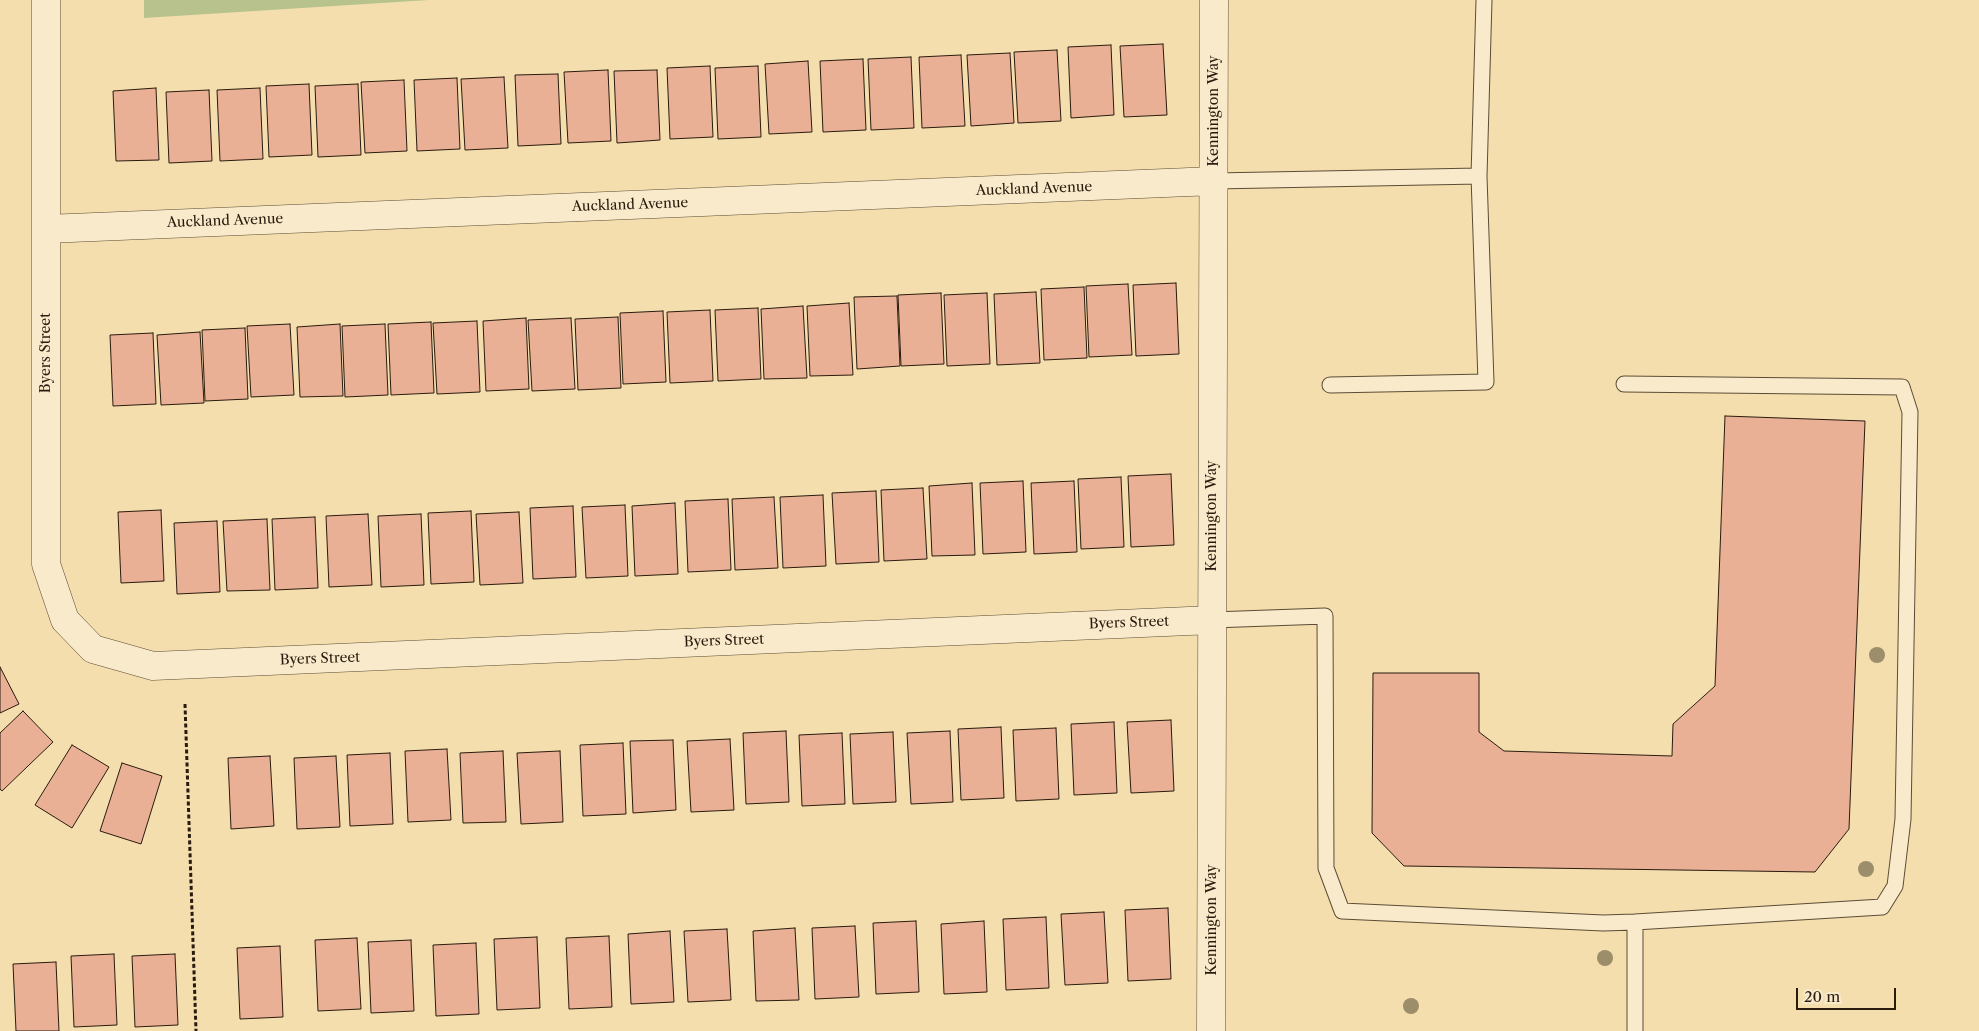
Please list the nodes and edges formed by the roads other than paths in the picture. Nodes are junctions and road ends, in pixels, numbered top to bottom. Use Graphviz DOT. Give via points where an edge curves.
graph roads {
  1 [pos="46,0"];
  2 [pos="1214,0"];
  3 [pos="1484,0"];
  4 [pos="1479,176"];
  5 [pos="1214,181"];
  6 [pos="46,229"];
  7 [pos="1624,384"];
  8 [pos="1330,385"];
  9 [pos="1212,620"];
  10 [pos="1635,922"];
  11 [pos="1211,1031"];
  12 [pos="1635,1031"];
  1 -- 6 [label="street, Byers Street"];
  2 -- 5 [label="street, Kennington Way"];
  3 -- 4 [label="lane"];
  4 -- 5 [label="lane"];
  4 -- 8 [label="lane" via="1486,382"];
  5 -- 6 [label="street, Auckland Avenue"];
  5 -- 9 [label="street, Kennington Way"];
  6 -- 9 [label="street, Byers Street" via="46,564 65,620 93,649 153,666"];
  7 -- 10 [label="lane" via="1902,387 1910,412 1902,819 1895,886 1882,907"];
  9 -- 10 [label="lane" via="1325,616 1326,868 1342,911"];
  9 -- 11 [label="street, Kennington Way"];
  10 -- 12 [label="lane"];
}
